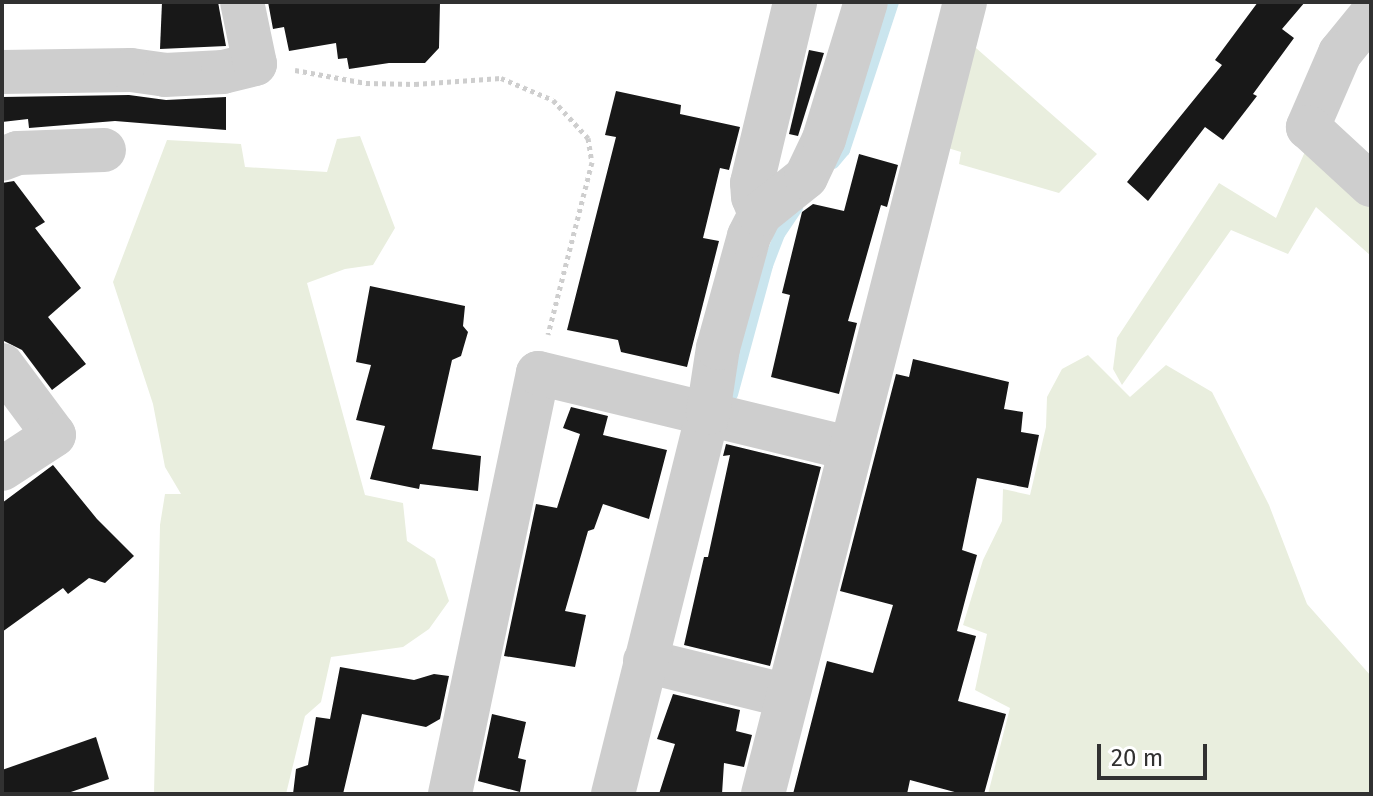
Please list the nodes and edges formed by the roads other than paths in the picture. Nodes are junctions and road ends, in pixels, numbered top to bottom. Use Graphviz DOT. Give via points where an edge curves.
graph roads {
  1 [pos="242,2"];
  2 [pos="795,2"];
  3 [pos="866,2"];
  4 [pos="965,2"];
  5 [pos="1371,15"];
  6 [pos="2,72"];
  7 [pos="104,150"];
  8 [pos="2,159"];
  9 [pos="1371,185"];
  10 [pos="760,214"];
  11 [pos="2,365"];
  12 [pos="721,418"];
  13 [pos="849,448"];
  14 [pos="2,469"];
  15 [pos="658,664"];
  16 [pos="787,696"];
  17 [pos="450,794"];
  18 [pos="613,794"];
  19 [pos="763,794"];
  1 -- 6 [label="street" via="255,64 223,72 165,75 131,70"];
  2 -- 10 [label="street" via="752,183"];
  3 -- 10 [label="street" via="824,139 806,177"];
  4 -- 13 [label="street"];
  5 -- 9 [label="street" via="1340,53 1308,127"];
  7 -- 8 [label="street" via="18,153"];
  10 -- 12 [label="street" via="718,348"];
  11 -- 14 [label="street" via="54,435"];
  12 -- 13 [label="street"];
  12 -- 15 [label="street"];
  12 -- 17 [label="street" via="538,373"];
  13 -- 16 [label="street"];
  15 -- 16 [label="street"];
  15 -- 18 [label="street"];
  16 -- 19 [label="street"];
}
